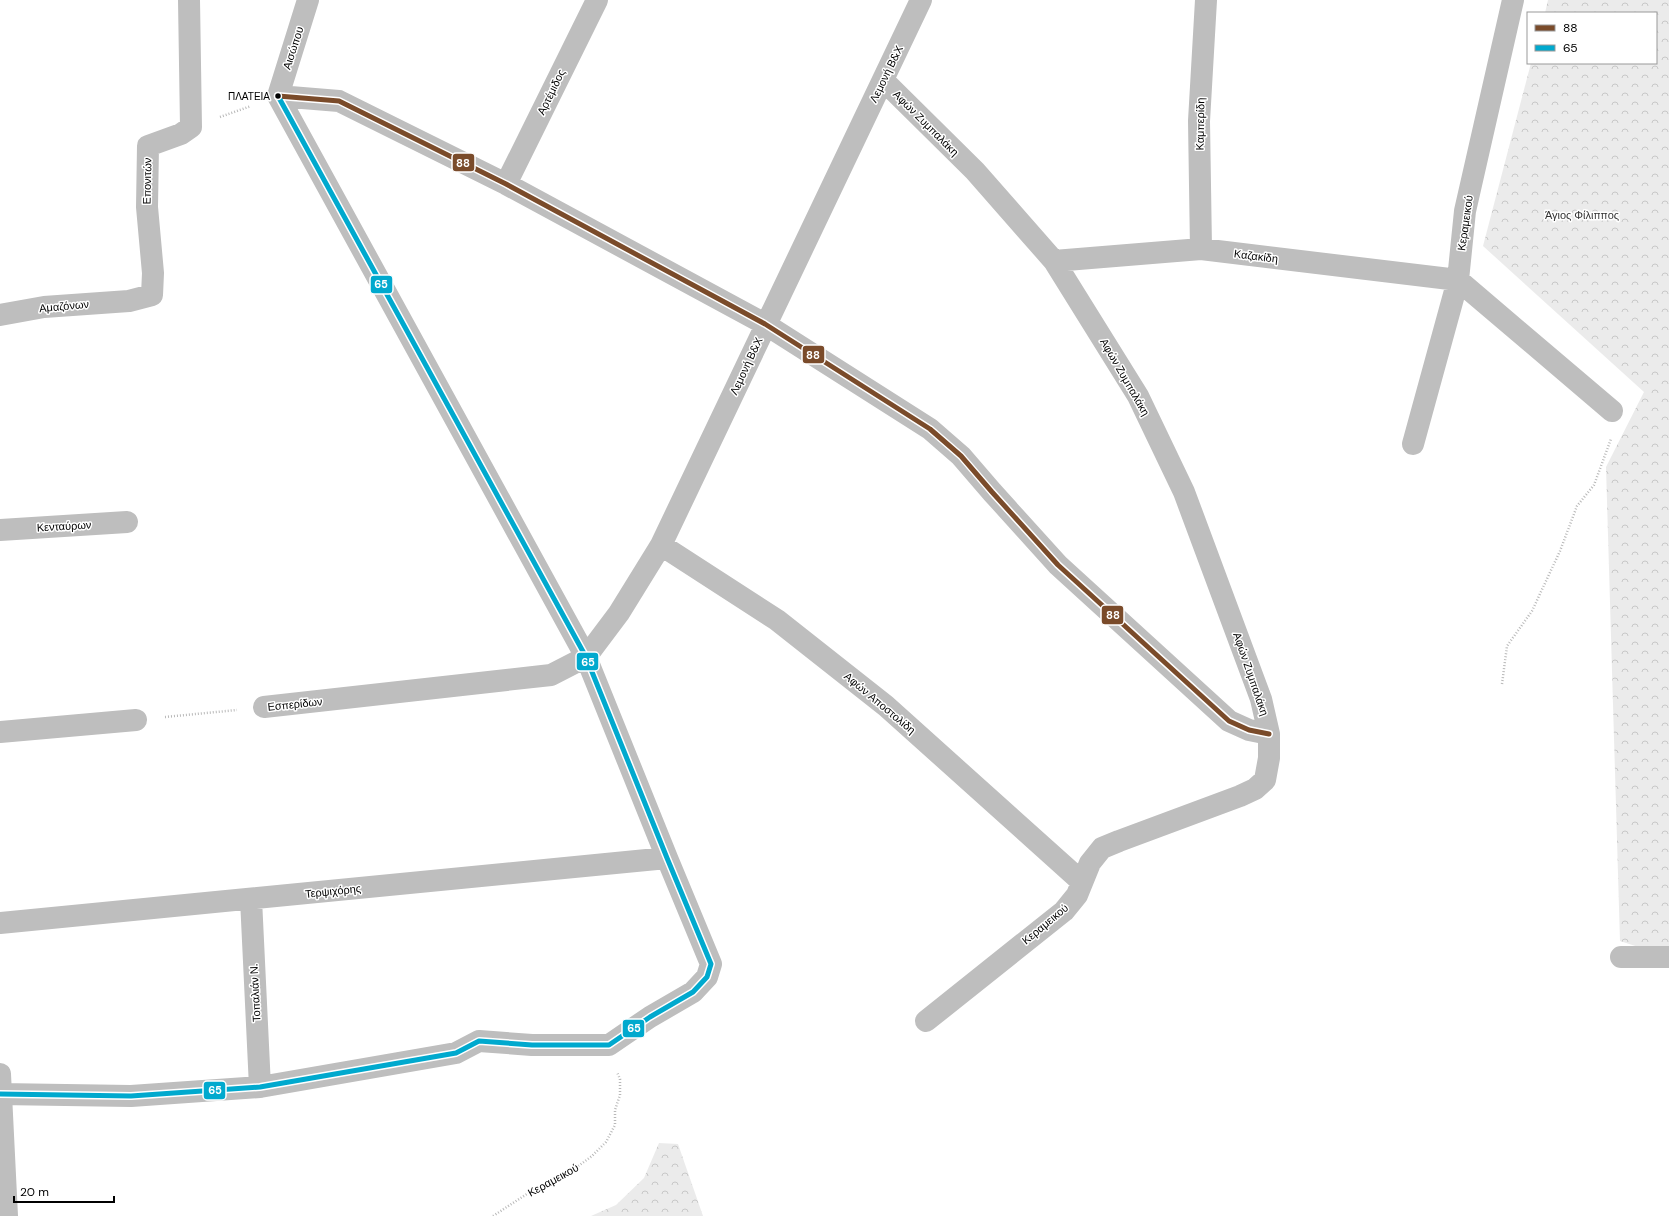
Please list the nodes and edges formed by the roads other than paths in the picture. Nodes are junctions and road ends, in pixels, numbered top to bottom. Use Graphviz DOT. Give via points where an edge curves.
graph roads {
  1 [pos="189,0"];
  2 [pos="308,0"];
  3 [pos="597,0"];
  4 [pos="922,0"];
  5 [pos="1206,0"];
  6 [pos="1513,0"];
  7 [pos="883,80"];
  8 [pos="278,96"];
  9 [pos="506,184"];
  10 [pos="1201,249"];
  11 [pos="1054,261"];
  12 [pos="1458,280"];
  13 [pos="129,301"];
  14 [pos="0,315"];
  15 [pos="765,324"];
  16 [pos="1612,411"];
  17 [pos="1412,444"];
  18 [pos="127,522"];
  19 [pos="0,530"];
  20 [pos="661,545"];
  21 [pos="586,657"];
  22 [pos="264,708"];
  23 [pos="136,720"];
  24 [pos="0,732"];
  25 [pos="1269,734"];
  26 [pos="1265,780"];
  27 [pos="666,858"];
  28 [pos="1082,882"];
  29 [pos="250,899"];
  30 [pos="0,923"];
  31 [pos="1621,957"];
  32 [pos="1669,957"];
  33 [pos="926,1021"];
  34 [pos="0,1087"];
  35 [pos="260,1087"];
  36 [pos="7,1216"];
  1 -- 13 [label="street, Επονιτών" via="191,127 181,134 148,146 147,208 153,273 152,295"];
  2 -- 8 [label="street, Αισώπου"];
  3 -- 9 [label="street, Αρτέμιδος"];
  4 -- 7 [label="street, Λεμονή Β&Χ"];
  5 -- 10 [label="street, Καμπερίδη" via="1199,121"];
  6 -- 12 [label="street, Κεραμεικού" via="1465,211"];
  7 -- 11 [label="street, Αφών Ζυμπαλάκη" via="975,171"];
  7 -- 15 [label="street, Λεμονή Β&Χ"];
  8 -- 9 [label="street" via="339,101"];
  8 -- 21 [label="street"];
  9 -- 15 [label="street"];
  10 -- 11 [label="street, Καζακίδη"];
  10 -- 12 [label="street, Καζακίδη"];
  11 -- 25 [label="street, Αφών Ζυμπαλάκη" via="1138,396 1184,492 1261,699"];
  12 -- 16 [label="street"];
  12 -- 17 [label="street, Κεραμεικού"];
  13 -- 14 [label="street, Αμαζόνων" via="44,307"];
  15 -- 20 [label="street, Λεμονή Β&Χ"];
  15 -- 25 [label="street" via="930,429 961,456 1058,565 1229,721 1249,730"];
  18 -- 19 [label="street, Κενταύρων"];
  20 -- 21 [label="street, Λεμονή Β&Χ" via="619,613"];
  20 -- 28 [label="street, Αφών Αποστολίδη" via="777,620 886,706"];
  21 -- 22 [label="street, Εσπερίδων" via="551,675"];
  21 -- 27 [label="street"];
  23 -- 24 [label="street"];
  25 -- 26 [label="street, Αφών Ζυμπαλάκη" via="1269,758"];
  26 -- 28 [label="street, Κεραμεικού" via="1240,796 1102,848 1090,863"];
  27 -- 29 [label="street, Τερψιχόρης"];
  27 -- 35 [label="street" via="711,964 707,977 693,992 650,1017 609,1046 532,1046 478,1041 456,1053"];
  28 -- 33 [label="street, Κεραμεικού" via="1077,894 1064,911"];
  29 -- 30 [label="street, Τερψιχόρης"];
  29 -- 35 [label="street, Τοπαλιάν Ν."];
  31 -- 32 [label="street"];
  34 -- 35 [label="street" via="131,1096"];
  34 -- 36 [label="street"];
}
